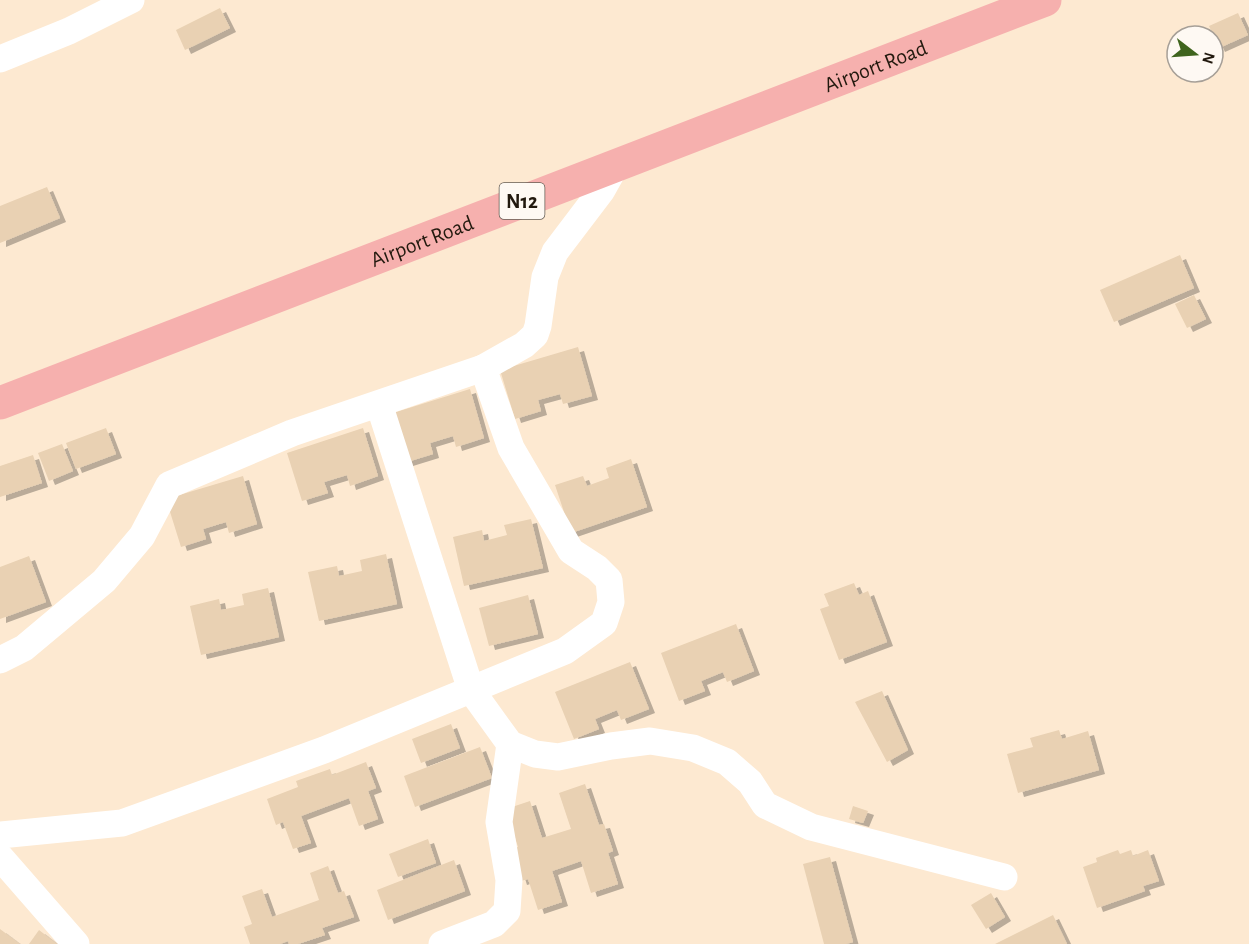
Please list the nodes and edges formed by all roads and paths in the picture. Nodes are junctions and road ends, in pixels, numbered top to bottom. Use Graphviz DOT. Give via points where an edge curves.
graph roads {
  1 [pos="131,0"];
  2 [pos="1045,0"];
  3 [pos="0,59"];
  4 [pos="616,165"];
  5 [pos="483,368"];
  6 [pos="0,403"];
  7 [pos="379,404"];
  8 [pos="0,660"];
  9 [pos="471,690"];
  10 [pos="510,744"];
  11 [pos="0,835"];
  12 [pos="0,858"];
  13 [pos="1004,877"];
  14 [pos="76,944"];
  15 [pos="442,944"];
  1 -- 3 [label="street"];
  2 -- 4 [label="highway, Airport Road / N12"];
  4 -- 5 [label="street" via="555,252 545,277 534,335"];
  4 -- 6 [label="highway, Airport Road / N12"];
  5 -- 7 [label="street"];
  5 -- 9 [label="street" via="511,448 571,551 609,580 611,602 604,623 565,651"];
  7 -- 8 [label="street" via="292,434 169,485 142,536 104,581 24,648"];
  7 -- 9 [label="street"];
  9 -- 10 [label="street"];
  9 -- 11 [label="street" via="324,750 122,822"];
  10 -- 13 [label="street" via="558,758 650,741 693,748 727,762 750,782 765,805 811,826"];
  10 -- 15 [label="street" via="499,822 508,880 507,911 494,924"];
  12 -- 14 [label="street"];
}
